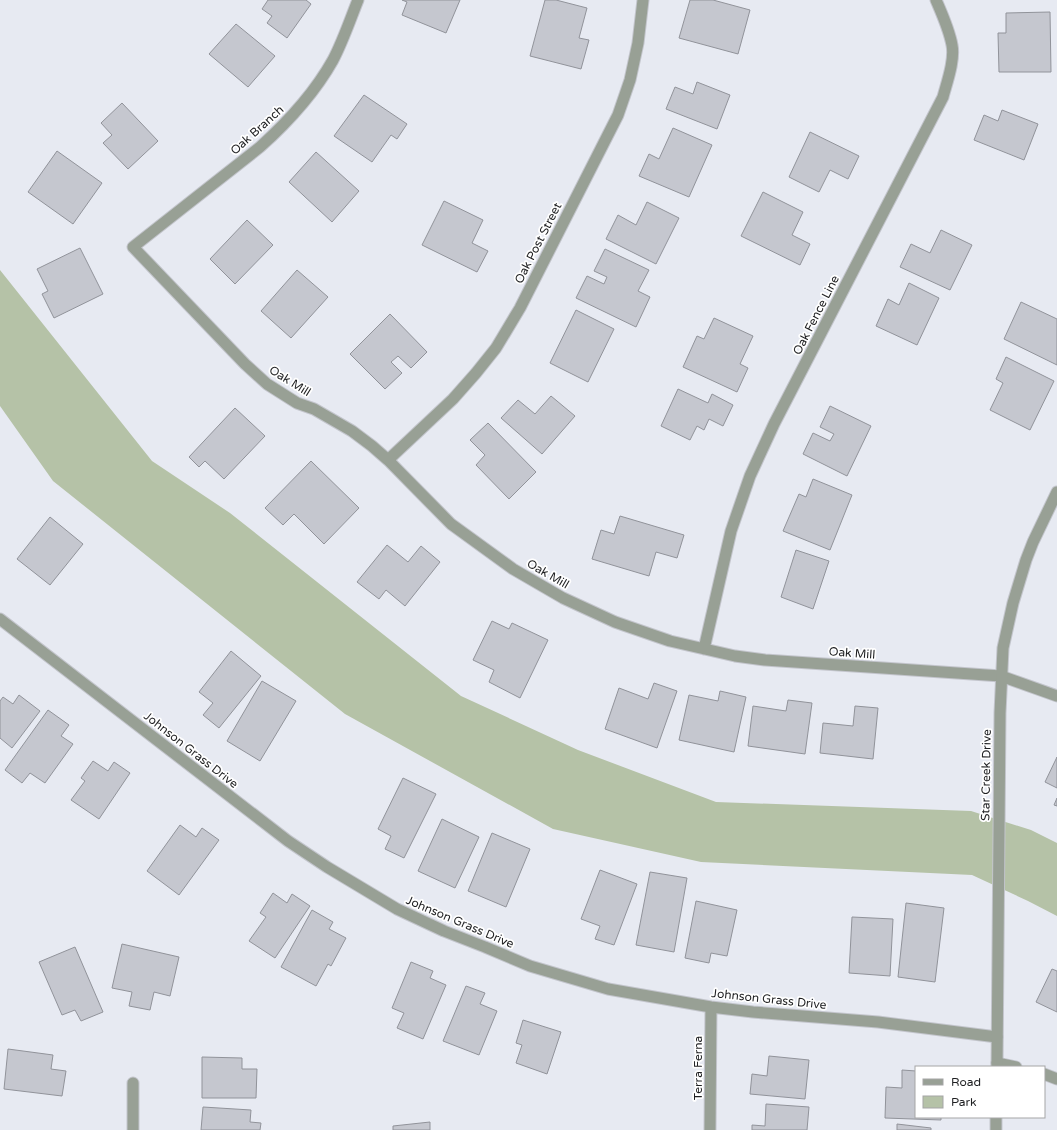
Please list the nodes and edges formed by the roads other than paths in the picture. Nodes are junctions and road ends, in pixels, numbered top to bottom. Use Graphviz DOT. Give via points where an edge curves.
graph roads {
  1 [pos="358,0"];
  2 [pos="643,0"];
  3 [pos="936,0"];
  4 [pos="133,247"];
  5 [pos="388,460"];
  6 [pos="1057,492"];
  7 [pos="0,619"];
  8 [pos="704,649"];
  9 [pos="1001,676"];
  10 [pos="1057,696"];
  11 [pos="711,1007"];
  12 [pos="997,1037"];
  13 [pos="997,1065"];
  14 [pos="1045,1074"];
  15 [pos="1057,1079"];
  16 [pos="133,1083"];
  17 [pos="996,1118"];
  18 [pos="133,1130"];
  19 [pos="710,1130"];
  20 [pos="996,1130"];
  1 -- 4 [label="street, Oak Branch" via="333,59 318,85 280,130"];
  2 -- 5 [label="street, Oak Post Street" via="630,80 618,115 520,308 496,348 476,373 453,399"];
  3 -- 8 [label="street, Oak Fence Line" via="953,46 951,69 943,97 774,424 750,476 731,531"];
  4 -- 5 [label="street, Oak Mill" via="267,384 297,403 314,409 352,431"];
  5 -- 8 [label="street, Oak Mill" via="451,524 513,569 563,598 615,622 670,641"];
  6 -- 9 [label="street, Star Creek Drive" via="1033,542 1019,581 1008,626"];
  7 -- 11 [label="street, Johnson Grass Drive" via="288,841 397,909 444,932 530,966 608,989"];
  8 -- 9 [label="street, Oak Mill" via="765,660"];
  9 -- 10 [label="street, Oak Mill"];
  9 -- 12 [label="street, Star Creek Drive"];
  11 -- 12 [label="street, Johnson Grass Drive" via="878,1022"];
  11 -- 19 [label="street, Terra Ferna"];
  12 -- 13 [label="street, Star Creek Drive"];
  14 -- 15 [label="street"];
  16 -- 18 [label="street"];
  17 -- 20 [label="street"];
}
